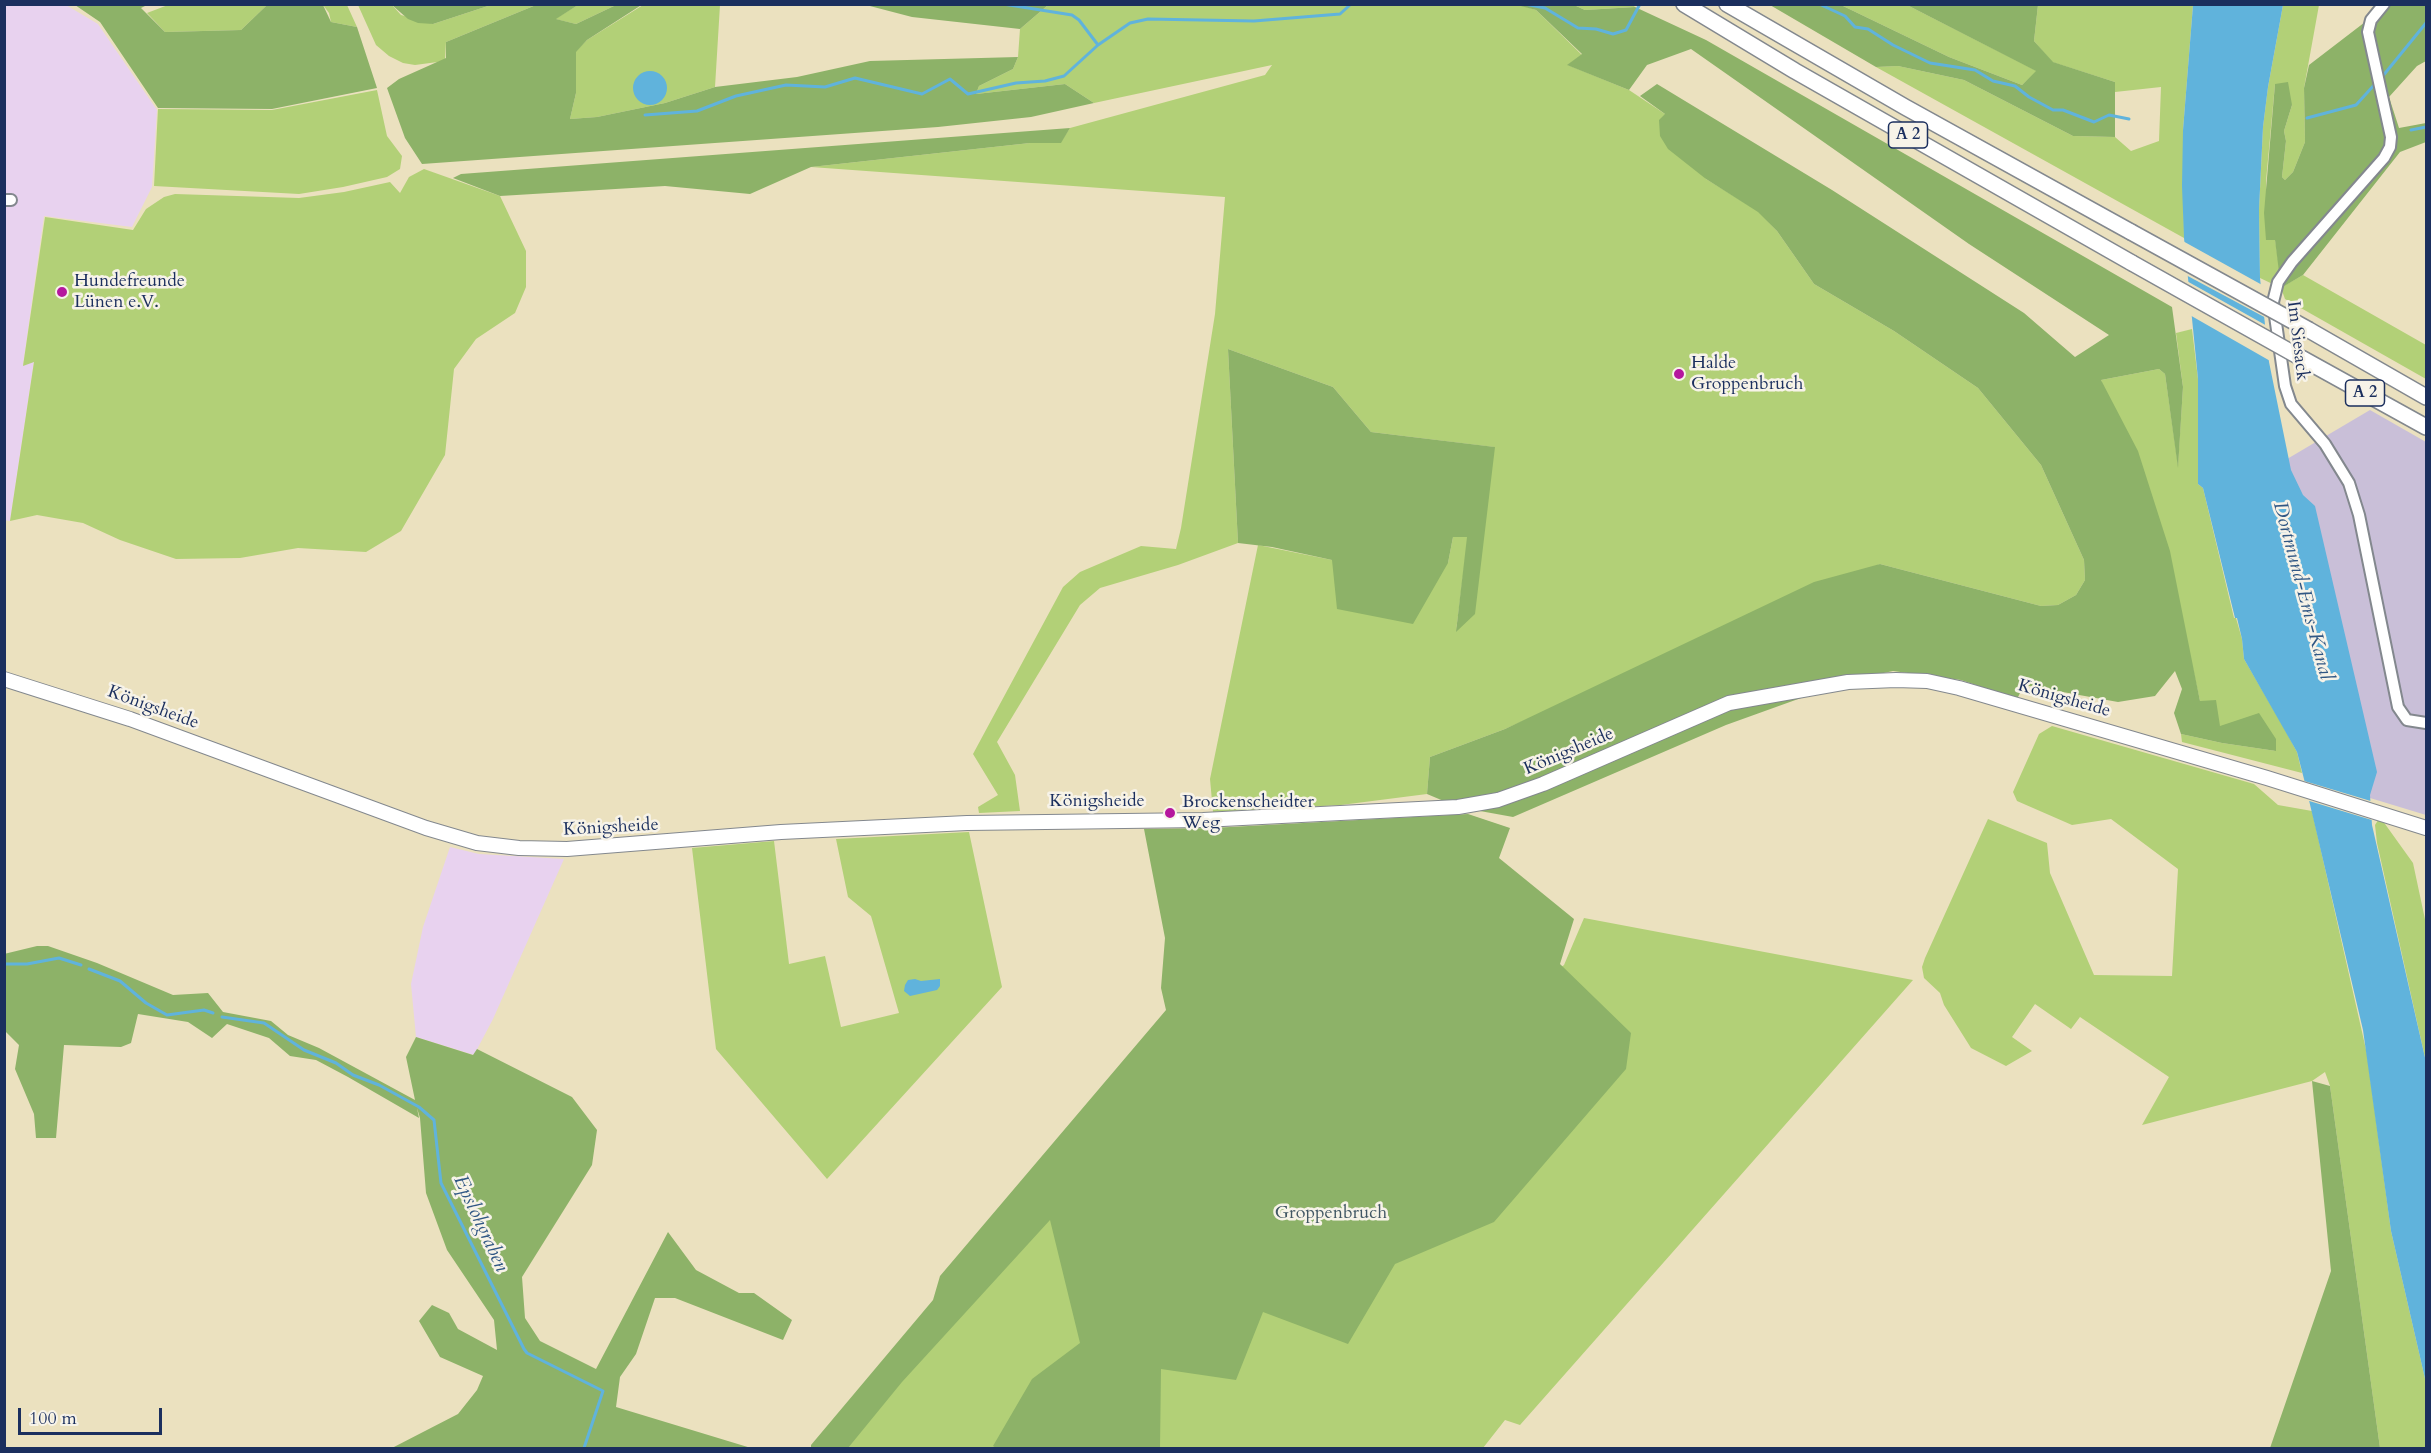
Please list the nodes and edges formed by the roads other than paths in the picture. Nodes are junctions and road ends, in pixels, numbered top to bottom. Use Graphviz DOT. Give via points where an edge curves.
graph roads {
  1 [pos="1684,4"];
  2 [pos="1727,4"];
  3 [pos="2384,4"];
  4 [pos="2427,397"];
  5 [pos="2427,427"];
  6 [pos="4,679"];
  7 [pos="2427,723"];
  8 [pos="2427,828"];
  1 -- 5 [label="highway, A 2, bridge" via="2132,263"];
  2 -- 4 [label="highway, A 2, bridge"];
  3 -- 7 [label="street, Im Siesack" via="2368,26 2390,147 2292,262 2278,282 2273,302 2291,404 2344,474 2359,515 2398,707 2407,720"];
  6 -- 8 [label="main road, Königsheide" via="120,715 426,828 477,843 519,848 567,849 782,832 967,823 1203,820 1458,807 1498,800 1543,784 1729,703 1848,682 1896,680 1959,688"];
}
